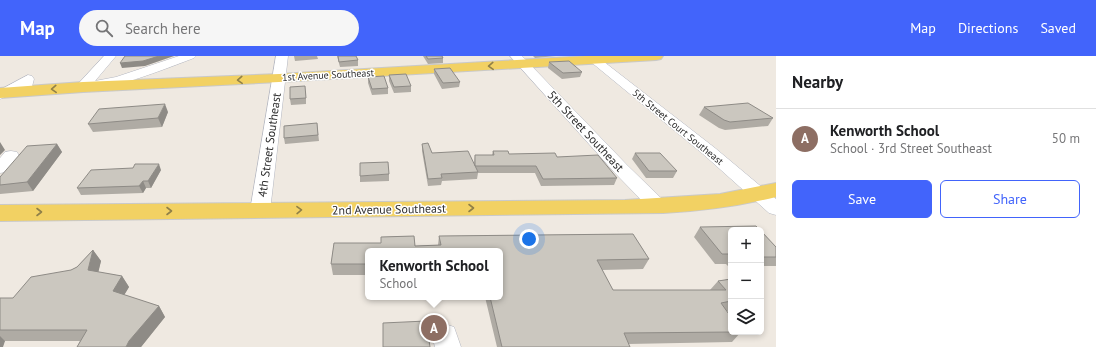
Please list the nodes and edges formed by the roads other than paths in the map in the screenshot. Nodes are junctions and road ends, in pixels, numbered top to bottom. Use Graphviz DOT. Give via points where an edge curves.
graph roads {
  1 [pos="110,56"];
  2 [pos="190,56"];
  3 [pos="282,56"];
  4 [pos="656,56"];
  5 [pos="520,60"];
  6 [pos="595,60"];
  7 [pos="279,78"];
  8 [pos="83,87"];
  9 [pos="1,94"];
  10 [pos="770,195"];
  11 [pos="658,206"];
  12 [pos="776,209"];
  13 [pos="260,211"];
  14 [pos="0,213"];
  1 -- 8 [label="street"];
  2 -- 8 [label="street" via="119,80"];
  3 -- 7 [label="street, 4th Street Southeast"];
  4 -- 6 [label="main road, 1st Avenue Southeast"];
  5 -- 6 [label="main road, 1st Avenue Southeast"];
  5 -- 7 [label="main road, 1st Avenue Southeast, one-way"];
  5 -- 11 [label="street, 5th Street Southeast"];
  6 -- 10 [label="street, 5th Street Court Southeast"];
  7 -- 8 [label="main road, 1st Avenue Southeast, one-way"];
  7 -- 13 [label="street, 4th Street Southeast"];
  8 -- 9 [label="main road, 1st Avenue Southeast, one-way"];
  10 -- 11 [label="main road, 2nd Avenue Southeast"];
  10 -- 12 [label="street"];
  13 -- 11 [label="main road, 2nd Avenue Southeast, one-way"];
  14 -- 13 [label="main road, 2nd Avenue Southeast, one-way"];
}
